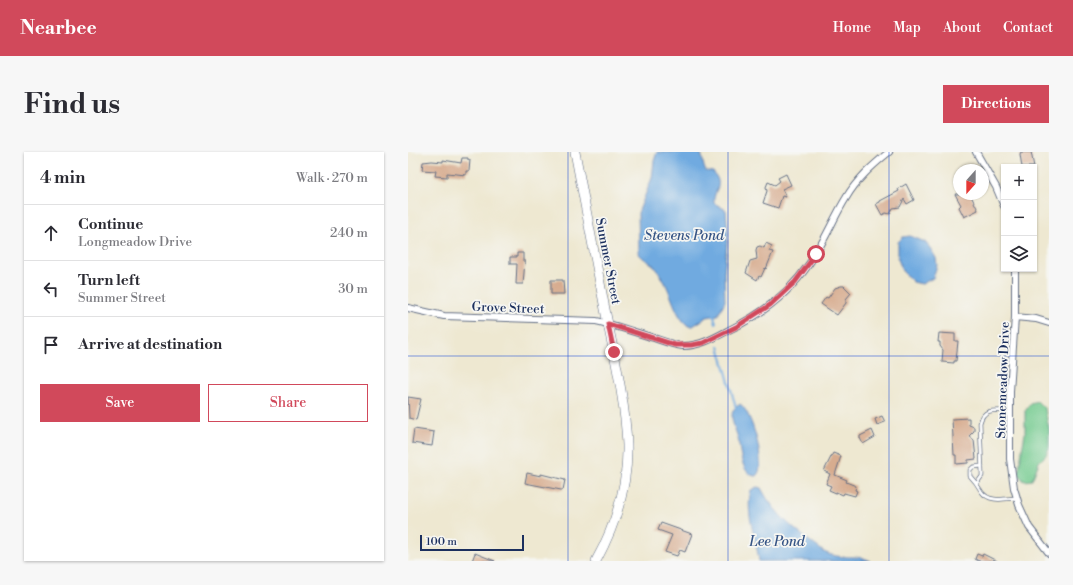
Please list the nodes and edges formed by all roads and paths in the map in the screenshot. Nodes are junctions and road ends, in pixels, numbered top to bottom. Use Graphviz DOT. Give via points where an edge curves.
graph roads {
  1 [pos="575,152"];
  2 [pos="890,152"];
  3 [pos="976,152"];
  4 [pos="1001,200"];
  5 [pos="1016,272"];
  6 [pos="408,308"];
  7 [pos="1016,317"];
  8 [pos="1049,323"];
  9 [pos="608,324"];
  10 [pos="1010,411"];
  11 [pos="982,466"];
  12 [pos="977,483"];
  13 [pos="1016,498"];
  14 [pos="1049,553"];
  15 [pos="596,561"];
  1 -- 9 [label="main road, Summer Street"];
  2 -- 9 [label="street, Grove Street" via="867,171 846,196 816,254 795,282 770,305 743,323 703,343 683,346"];
  3 -- 4 [label="street"];
  5 -- 7 [label="street, Stonemeadow Drive"];
  6 -- 9 [label="street, Grove Street" via="444,316"];
  7 -- 8 [label="street"];
  7 -- 10 [label="street, Stonemeadow Drive"];
  9 -- 15 [label="main road, Summer Street" via="622,395 627,445 625,472 616,513"];
  10 -- 11 [label="lane" via="991,411 982,417"];
  10 -- 13 [label="street, Stonemeadow Drive" via="1010,459"];
  11 -- 12 [label="lane" via="982,476"];
  11 -- 12 [label="lane" via="970,470 970,476"];
  12 -- 13 [label="lane" via="986,497 1003,500"];
  13 -- 14 [label="street, Stonemeadow Drive" via="1029,527"];
}
